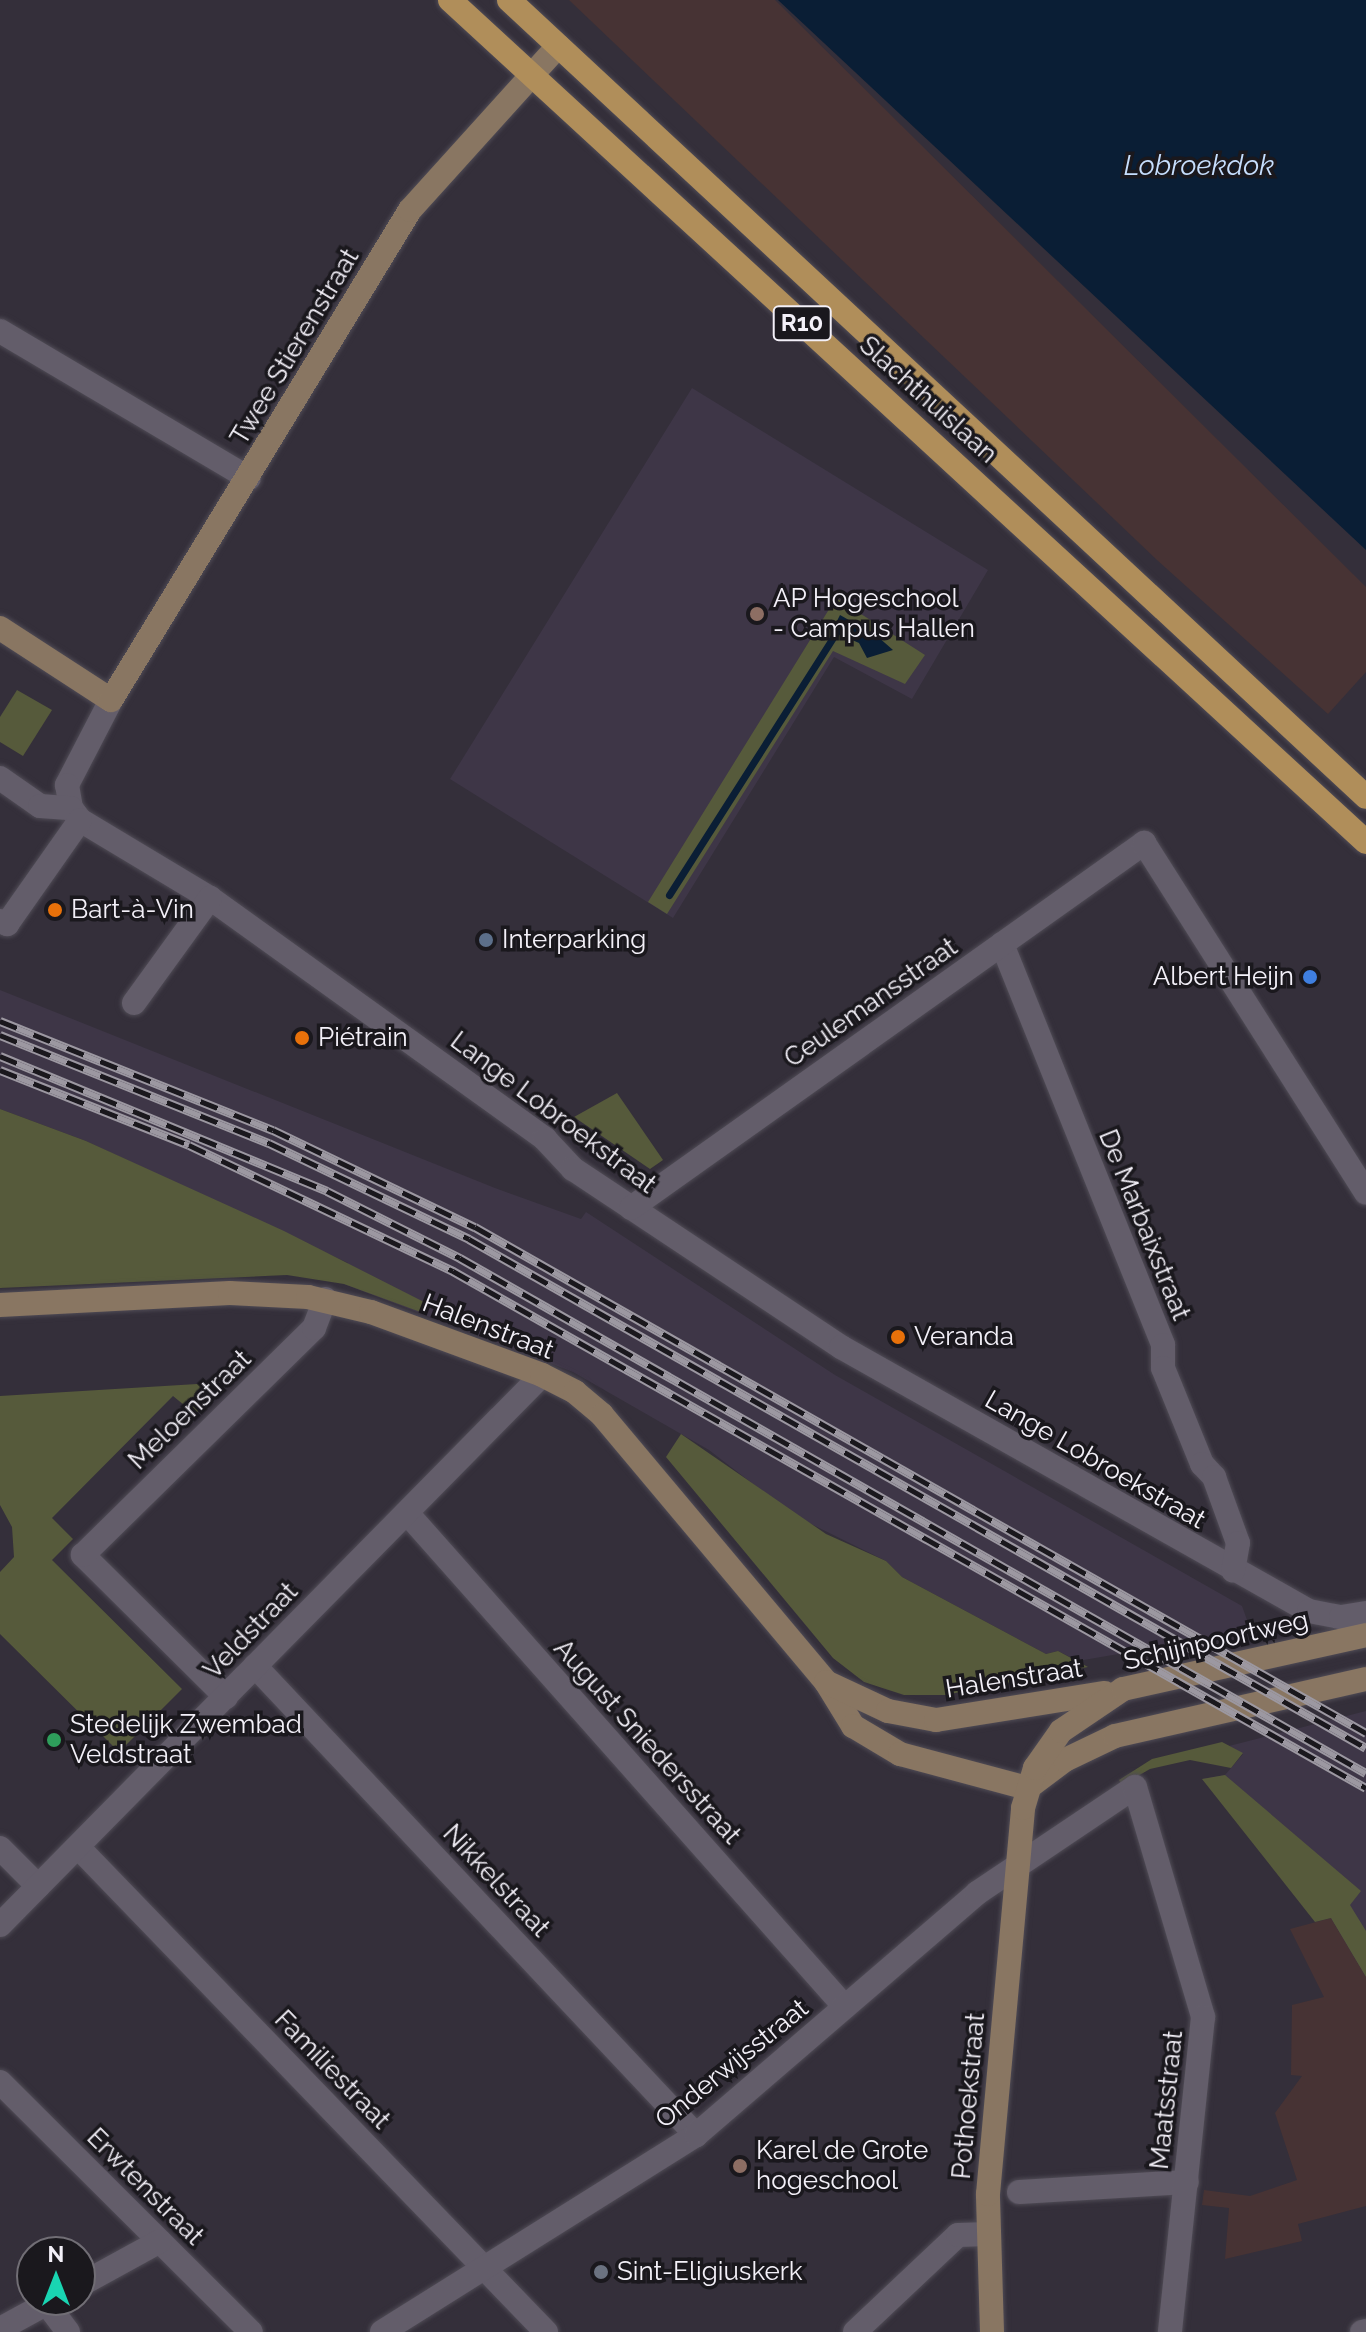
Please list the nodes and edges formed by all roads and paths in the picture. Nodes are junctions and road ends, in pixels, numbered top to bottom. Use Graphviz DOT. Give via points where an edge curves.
graph roads {
  1 [pos="450,0"];
  2 [pos="509,0"];
  3 [pos="558,46"];
  4 [pos="531,77"];
  5 [pos="0,331"];
  6 [pos="249,478"];
  7 [pos="0,628"];
  8 [pos="111,700"];
  9 [pos="0,778"];
  10 [pos="1366,797"];
  11 [pos="76,814"];
  12 [pos="1366,842"];
  13 [pos="210,898"];
  14 [pos="0,921"];
  15 [pos="1002,944"];
  16 [pos="134,1003"];
  17 [pos="1366,1193"];
  18 [pos="631,1208"];
  19 [pos="325,1299"];
  20 [pos="0,1305"];
  21 [pos="542,1375"];
  22 [pos="407,1513"];
  23 [pos="1233,1571"];
  24 [pos="1366,1613"];
  25 [pos="1366,1635"];
  26 [pos="255,1666"];
  27 [pos="1366,1679"];
  28 [pos="826,1682"];
  29 [pos="1123,1689"];
  30 [pos="226,1697"];
  31 [pos="1027,1788"];
  32 [pos="78,1847"];
  33 [pos="0,1848"];
  34 [pos="1018,1865"];
  35 [pos="38,1886"];
  36 [pos="0,1925"];
  37 [pos="845,2007"];
  38 [pos="0,2082"];
  39 [pos="696,2135"];
  40 [pos="1187,2182"];
  41 [pos="1019,2192"];
  42 [pos="988,2234"];
  43 [pos="160,2241"];
  44 [pos="485,2267"];
  45 [pos="96,2276"];
  46 [pos="24,2316"];
  47 [pos="0,2329"];
  48 [pos="251,2332"];
  49 [pos="382,2332"];
  50 [pos="546,2332"];
  51 [pos="855,2332"];
  52 [pos="992,2332"];
  53 [pos="1170,2332"];
  1 -- 4 [label="main road, Slachthuislaan / R10"];
  2 -- 3 [label="main road, Slachthuislaan / R10"];
  3 -- 4 [label="street, Twee Stierenstraat"];
  3 -- 10 [label="main road, Slachthuislaan / R10"];
  4 -- 6 [label="street, Twee Stierenstraat" via="410,210"];
  4 -- 12 [label="main road, Slachthuislaan / R10"];
  5 -- 6 [label="street"];
  6 -- 8 [label="street, Twee Stierenstraat"];
  7 -- 8 [label="street"];
  8 -- 11 [label="street" via="67,785"];
  9 -- 11 [label="street" via="40,806"];
  11 -- 13 [label="street, Lange Lobroekstraat"];
  11 -- 14 [label="street" via="7,924"];
  13 -- 16 [label="street"];
  13 -- 18 [label="street, Lange Lobroekstraat" via="545,1139 573,1169"];
  15 -- 17 [label="street, Ceulemansstraat" via="1144,843"];
  15 -- 18 [label="street, Ceulemansstraat"];
  15 -- 23 [label="street, De Marbaixstraat" via="1163,1345 1169,1382 1202,1464 1214,1477 1238,1543"];
  18 -- 23 [label="street, Lange Lobroekstraat" via="841,1347"];
  19 -- 20 [label="street, Halenstraat" via="249,1293"];
  19 -- 21 [label="street, Halenstraat"];
  19 -- 30 [label="street, Meloenstraat" via="314,1328 83,1555"];
  21 -- 22 [label="street, Veldstraat"];
  21 -- 28 [label="street, Halenstraat" via="575,1392 602,1415"];
  22 -- 26 [label="street, Veldstraat"];
  22 -- 37 [label="street, August Sniedersstraat"];
  23 -- 24 [label="street, Schijnpoortweg" via="1309,1611 1341,1617"];
  25 -- 29 [label="street, Schijnpoortweg"];
  26 -- 30 [label="street, Veldstraat"];
  26 -- 39 [label="street, Nikkelstraat"];
  27 -- 31 [label="street" via="1115,1736 1065,1760"];
  28 -- 29 [label="street, Halenstraat" via="876,1706 936,1720"];
  28 -- 31 [label="street, Halenstraat" via="843,1715 882,1745 959,1773"];
  29 -- 31 [label="street, Schijnpoortweg" via="1055,1737"];
  30 -- 32 [label="street, Veldstraat"];
  31 -- 34 [label="street, Schijnpoortweg"];
  32 -- 35 [label="street, Veldstraat"];
  32 -- 44 [label="street, Familiestraat"];
  33 -- 35 [label="street"];
  34 -- 37 [label="street, Onderwijsstraat" via="977,1893"];
  34 -- 40 [label="street, Maatsstraat" via="1135,1787 1203,2017"];
  34 -- 42 [label="street, Pothoekstraat"];
  35 -- 36 [label="street, Veldstraat"];
  37 -- 39 [label="street, Onderwijsstraat"];
  38 -- 43 [label="street, Erwtenstraat"];
  39 -- 44 [label="street, Onderwijsstraat"];
  40 -- 41 [label="street"];
  40 -- 53 [label="street, Maatsstraat"];
  42 -- 51 [label="street" via="958,2235"];
  42 -- 52 [label="street, Pothoekstraat"];
  43 -- 45 [label="street"];
  43 -- 48 [label="street, Erwtenstraat"];
  44 -- 49 [label="street, Onderwijsstraat"];
  44 -- 50 [label="street, Familiestraat"];
  46 -- 47 [label="street"];
}
